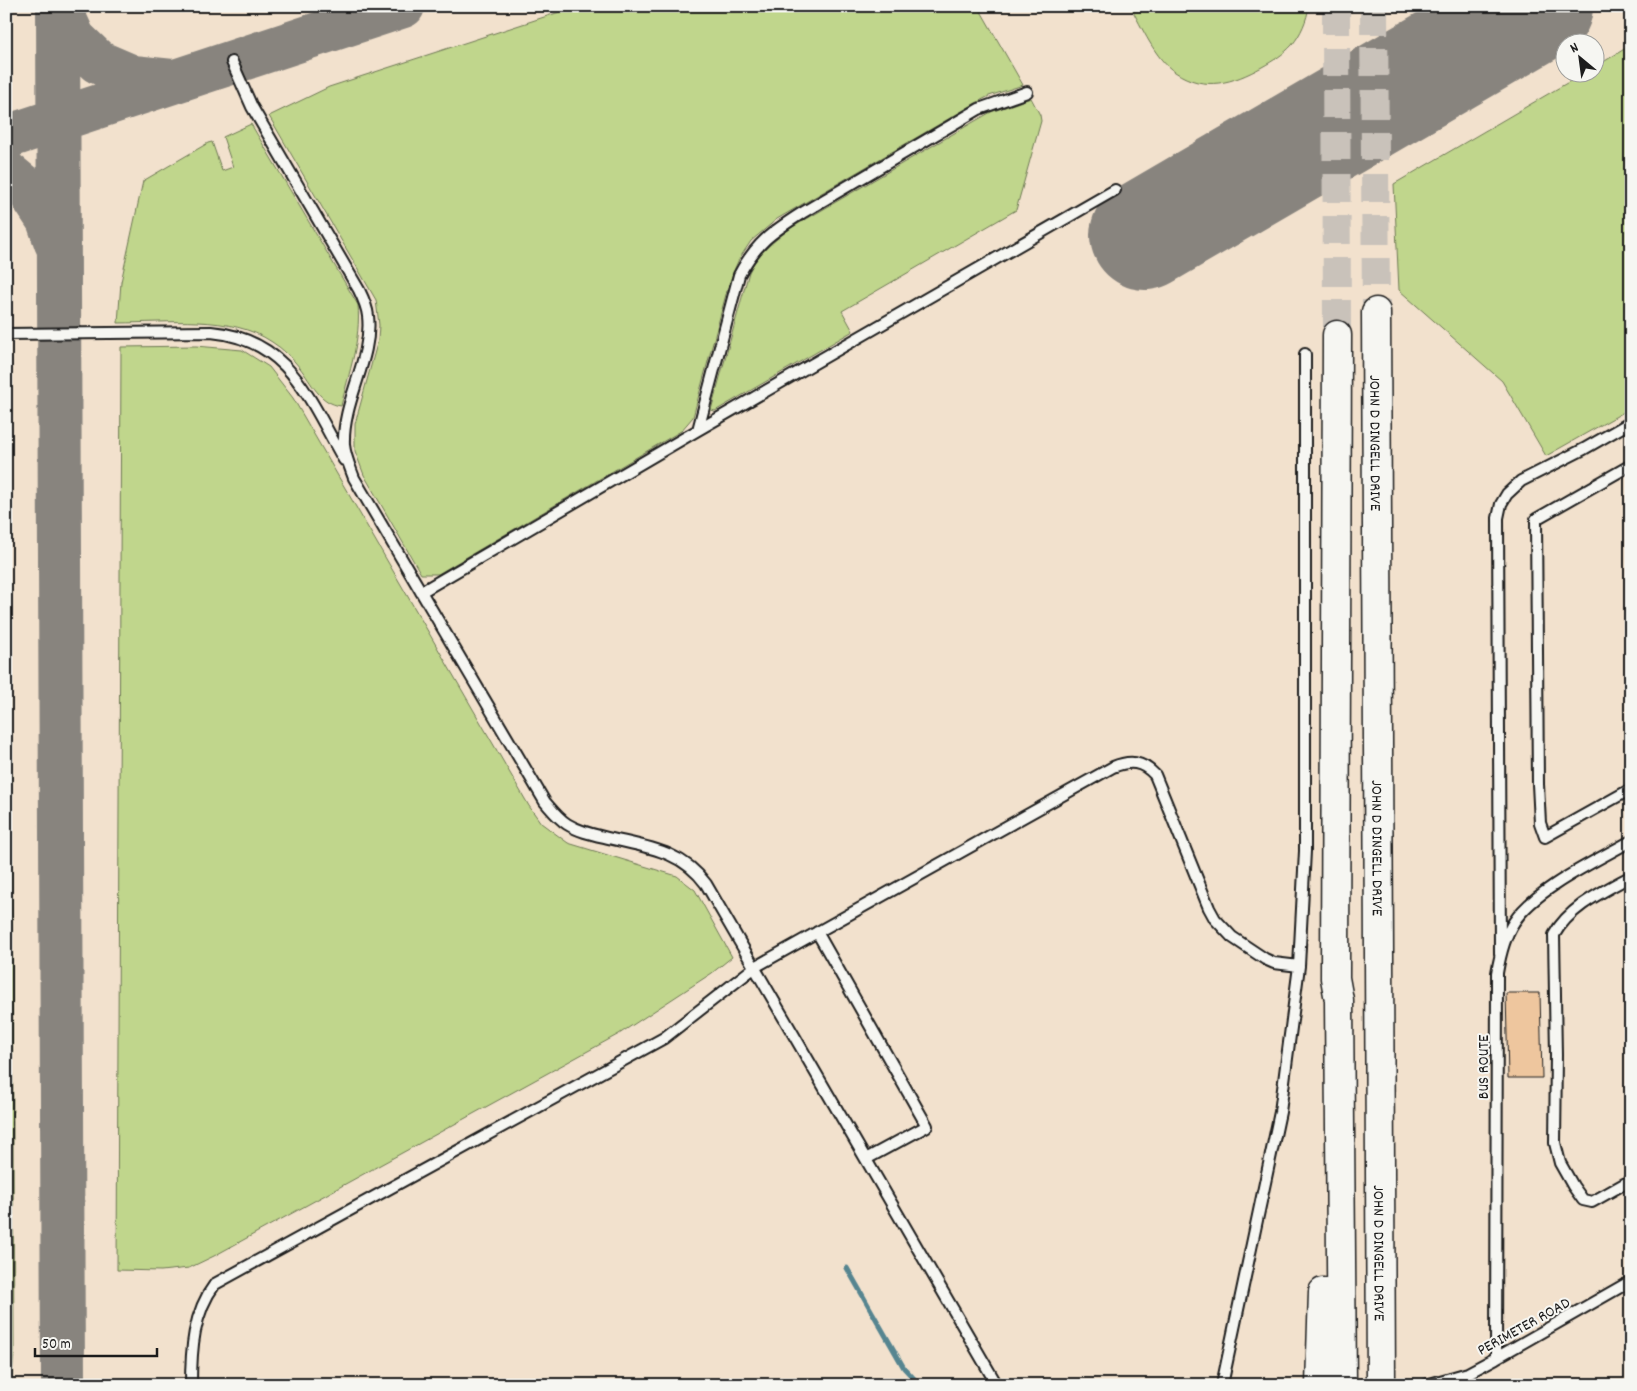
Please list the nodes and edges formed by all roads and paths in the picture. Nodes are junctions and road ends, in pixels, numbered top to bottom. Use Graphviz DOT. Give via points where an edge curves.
graph roads {
  1 [pos="232,62"];
  2 [pos="1027,92"];
  3 [pos="1115,190"];
  4 [pos="1376,312"];
  5 [pos="6,334"];
  6 [pos="1337,335"];
  7 [pos="1305,354"];
  8 [pos="1631,422"];
  9 [pos="698,430"];
  10 [pos="1631,465"];
  11 [pos="354,478"];
  12 [pos="420,592"];
  13 [pos="1631,789"];
  14 [pos="1631,841"];
  15 [pos="1631,876"];
  16 [pos="817,932"];
  17 [pos="1500,954"];
  18 [pos="1299,966"];
  19 [pos="755,967"];
  20 [pos="866,1159"];
  21 [pos="1631,1180"];
  22 [pos="1631,1281"];
  23 [pos="1496,1358"];
  24 [pos="1381,1381"];
  25 [pos="1331,1383"];
  26 [pos="191,1385"];
  27 [pos="997,1385"];
  28 [pos="1222,1385"];
  29 [pos="1426,1385"];
  1 -- 11 [label="lane" via="252,107 365,302 369,329 367,344 344,429 347,461"];
  2 -- 9 [label="lane" via="979,109 777,228 761,242 739,275"];
  3 -- 9 [label="lane"];
  4 -- 24 [label="highway, JOHN D DINGELL DRIVE"];
  5 -- 11 [label="lane" via="210,332 246,339 284,363 299,382"];
  6 -- 25 [label="highway" via="1335,978 1330,1000"];
  7 -- 18 [label="lane" via="1305,851"];
  8 -- 17 [label="lane" via="1521,482 1501,504 1498,518"];
  9 -- 12 [label="lane"];
  10 -- 13 [label="lane" via="1536,519 1538,784 1540,822 1545,837"];
  11 -- 12 [label="lane"];
  12 -- 19 [label="lane" via="555,814 583,832 669,853 684,861 706,884"];
  14 -- 17 [label="lane, BUS ROUTE" via="1553,886 1527,906 1512,924"];
  15 -- 21 [label="lane" via="1575,911 1560,923 1554,935 1555,1143 1560,1163 1583,1200 1592,1202"];
  16 -- 18 [label="lane" via="1113,767 1124,762 1138,762 1148,767 1160,785 1215,919 1232,937 1265,959"];
  16 -- 19 [label="lane"];
  16 -- 20 [label="lane" via="927,1126"];
  17 -- 23 [label="lane, BUS ROUTE" via="1497,973"];
  18 -- 28 [label="lane" via="1280,1112"];
  19 -- 20 [label="lane"];
  19 -- 26 [label="lane" via="664,1038 215,1284 206,1296 192,1338"];
  20 -- 27 [label="lane"];
  22 -- 23 [label="lane, PERIMETER ROAD"];
  23 -- 29 [label="lane, PERIMETER ROAD" via="1468,1373"];
}
